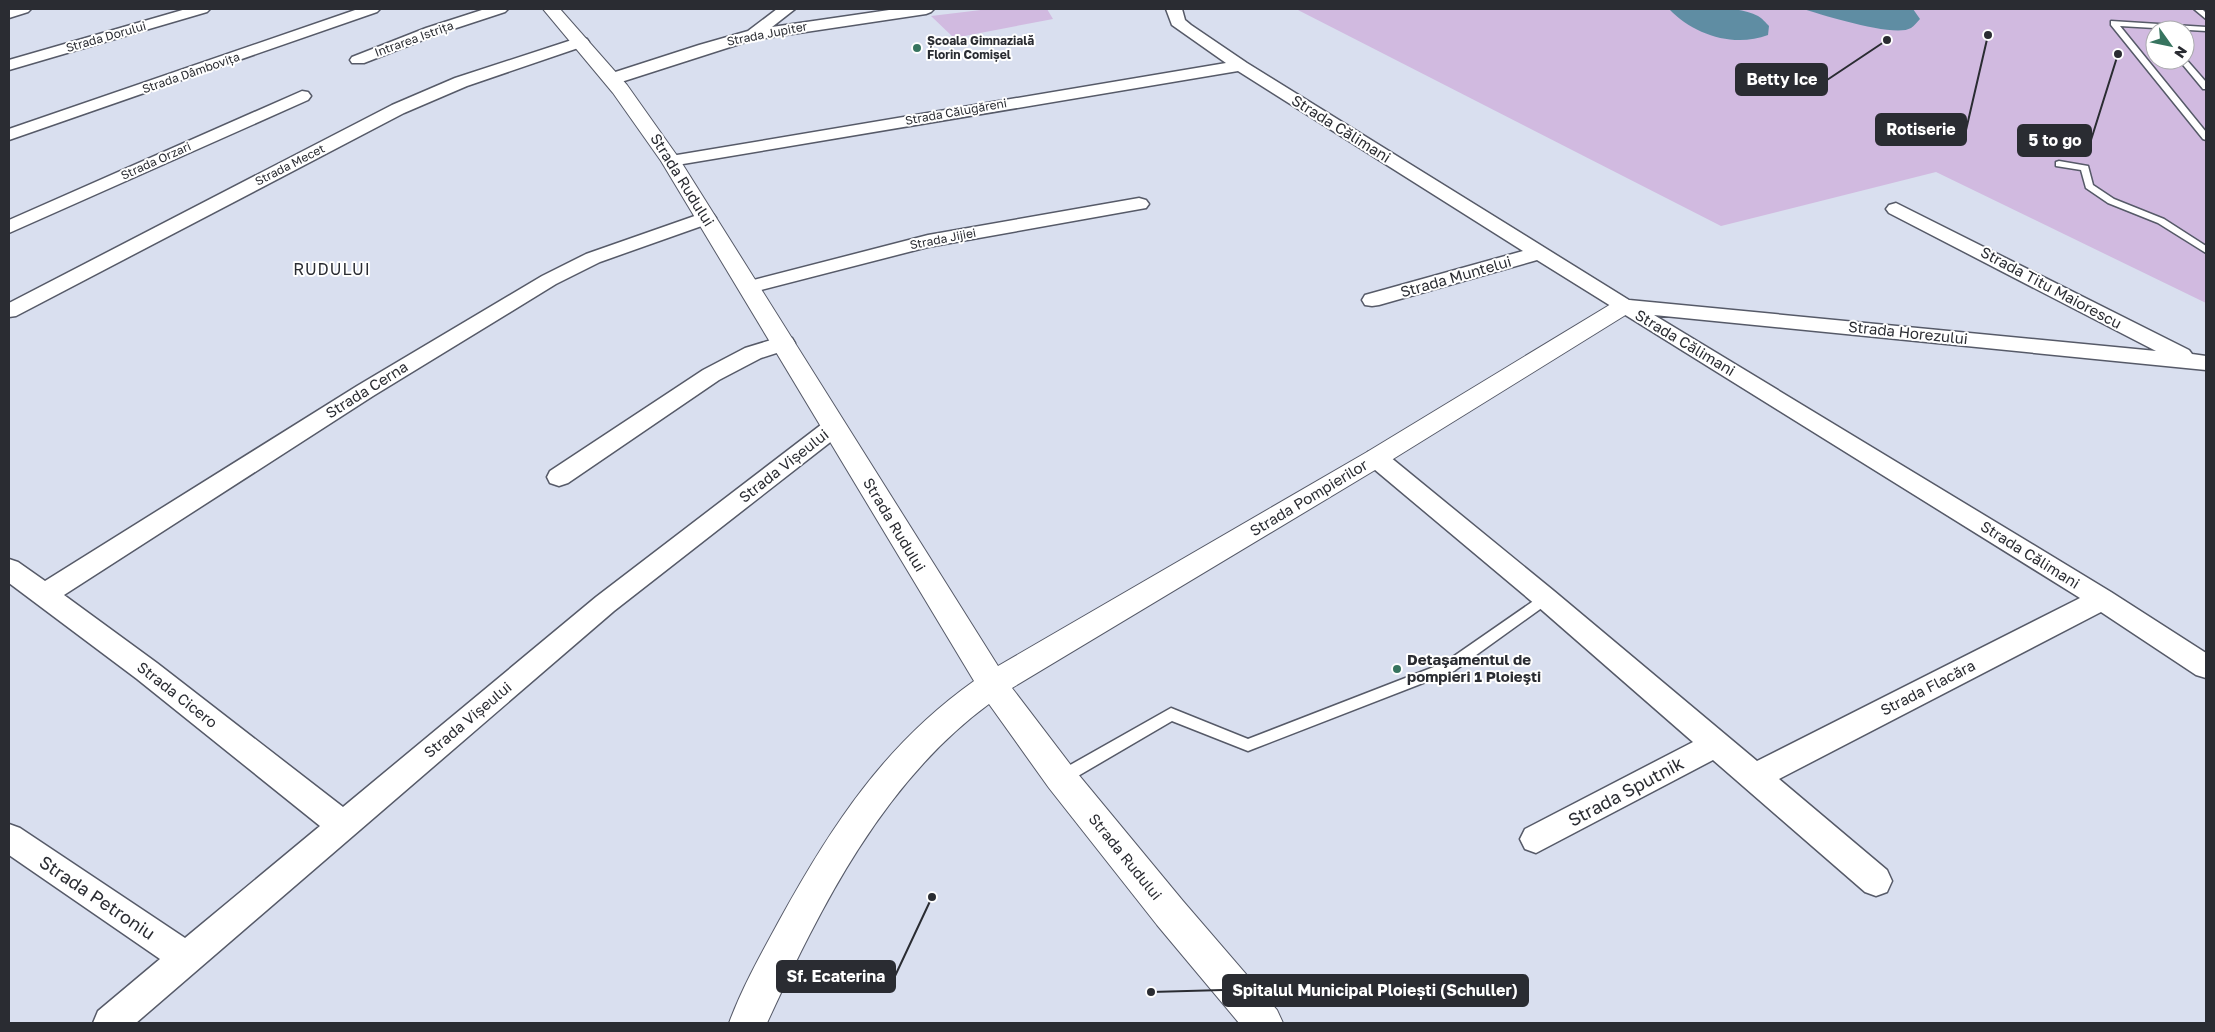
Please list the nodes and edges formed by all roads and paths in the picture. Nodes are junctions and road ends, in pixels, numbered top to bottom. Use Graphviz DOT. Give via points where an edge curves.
graph roads {
  1 [pos="23,9"];
  2 [pos="202,9"];
  3 [pos="372,9"];
  4 [pos="500,9"];
  5 [pos="551,9"];
  6 [pos="786,9"];
  7 [pos="926,9"];
  8 [pos="1174,9"];
  9 [pos="2198,9"];
  10 [pos="9,13"];
  11 [pos="2206,17"];
  12 [pos="2145,27"];
  13 [pos="751,35"];
  14 [pos="581,42"];
  15 [pos="358,60"];
  16 [pos="2145,61"];
  17 [pos="9,65"];
  18 [pos="1241,66"];
  19 [pos="2152,70"];
  20 [pos="2192,70"];
  21 [pos="612,79"];
  22 [pos="2206,87"];
  23 [pos="302,96"];
  24 [pos="9,135"];
  25 [pos="2206,137"];
  26 [pos="671,161"];
  27 [pos="2059,164"];
  28 [pos="1139,204"];
  29 [pos="1896,209"];
  30 [pos="706,218"];
  31 [pos="9,227"];
  32 [pos="2206,250"];
  33 [pos="1540,253"];
  34 [pos="749,287"];
  35 [pos="1372,300"];
  36 [pos="1624,306"];
  37 [pos="9,311"];
  38 [pos="784,343"];
  39 [pos="2201,364"];
  40 [pos="834,427"];
  41 [pos="1376,458"];
  42 [pos="559,477"];
  43 [pos="12,575"];
  44 [pos="44,594"];
  45 [pos="1545,598"];
  46 [pos="2102,599"];
  47 [pos="2206,667"];
  48 [pos="992,685"];
  49 [pos="1716,744"];
  50 [pos="1755,777"];
  51 [pos="1061,778"];
  52 [pos="343,825"];
  53 [pos="9,838"];
  54 [pos="1536,839"];
  55 [pos="1876,881"];
  56 [pos="186,958"];
  57 [pos="110,1023"];
  58 [pos="748,1023"];
  59 [pos="1264,1023"];
  1 -- 10 [label="street"];
  2 -- 17 [label="street, Strada Dorului"];
  3 -- 24 [label="street, Strada Dâmbovița"];
  4 -- 15 [label="street, Intrarea Istrița"];
  5 -- 14 [label="main road, Strada Rudului"];
  6 -- 13 [label="street"];
  7 -- 13 [label="street, Strada Jupiter"];
  8 -- 18 [label="street, Strada Călimani" via="1178,22 1185,28"];
  9 -- 11 [label="lane"];
  12 -- 16 [label="lane" via="2114,23"];
  13 -- 21 [label="street, Strada Jupiter"];
  14 -- 21 [label="main road, Strada Rudului"];
  14 -- 37 [label="street, Strada Mecet" via="461,82 398,109"];
  18 -- 26 [label="street, Strada Călugăreni"];
  18 -- 33 [label="street, Strada Călimani"];
  19 -- 25 [label="lane"];
  20 -- 22 [label="lane"];
  21 -- 26 [label="main road, Strada Rudului"];
  23 -- 31 [label="street, Strada Orzari"];
  26 -- 30 [label="main road, Strada Rudului"];
  27 -- 32 [label="lane" via="2085,168 2089,186 2161,221"];
  28 -- 34 [label="street, Strada Jijiei" via="928,241 836,262"];
  29 -- 39 [label="street, Strada Titu Maiorescu"];
  30 -- 34 [label="main road, Strada Rudului"];
  30 -- 44 [label="street, Strada Cerna" via="593,258 549,280 365,391"];
  33 -- 35 [label="street, Strada Muntelui"];
  33 -- 36 [label="street, Strada Călimani"];
  34 -- 38 [label="main road, Strada Rudului"];
  36 -- 39 [label="street, Strada Horezului"];
  36 -- 41 [label="main road, Strada Pompierilor"];
  36 -- 46 [label="street, Strada Călimani"];
  38 -- 40 [label="main road, Strada Rudului"];
  38 -- 42 [label="street" via="711,375"];
  40 -- 48 [label="main road, Strada Rudului"];
  40 -- 52 [label="street, Strada Vișeului" via="605,604"];
  41 -- 45 [label="street"];
  41 -- 48 [label="main road, Strada Pompierilor"];
  43 -- 44 [label="street, Strada Cicero"];
  44 -- 52 [label="street, Strada Cicero"];
  45 -- 49 [label="street"];
  45 -- 51 [label="lane" via="1449,667 1248,745 1171,714"];
  46 -- 47 [label="street, Strada Călimani"];
  46 -- 50 [label="street, Strada Flacăra"];
  48 -- 51 [label="main road, Strada Rudului"];
  48 -- 58 [label="main road, Strada Pompierilor" via="958,709 923,741 884,786 833,858 788,938"];
  49 -- 50 [label="street"];
  49 -- 54 [label="street, Strada Sputnik"];
  50 -- 55 [label="street"];
  51 -- 59 [label="main road, Strada Rudului"];
  52 -- 56 [label="street, Strada Vișeului"];
  53 -- 56 [label="street, Strada Petroniu"];
  56 -- 57 [label="street, Strada Vișeului"];
}
